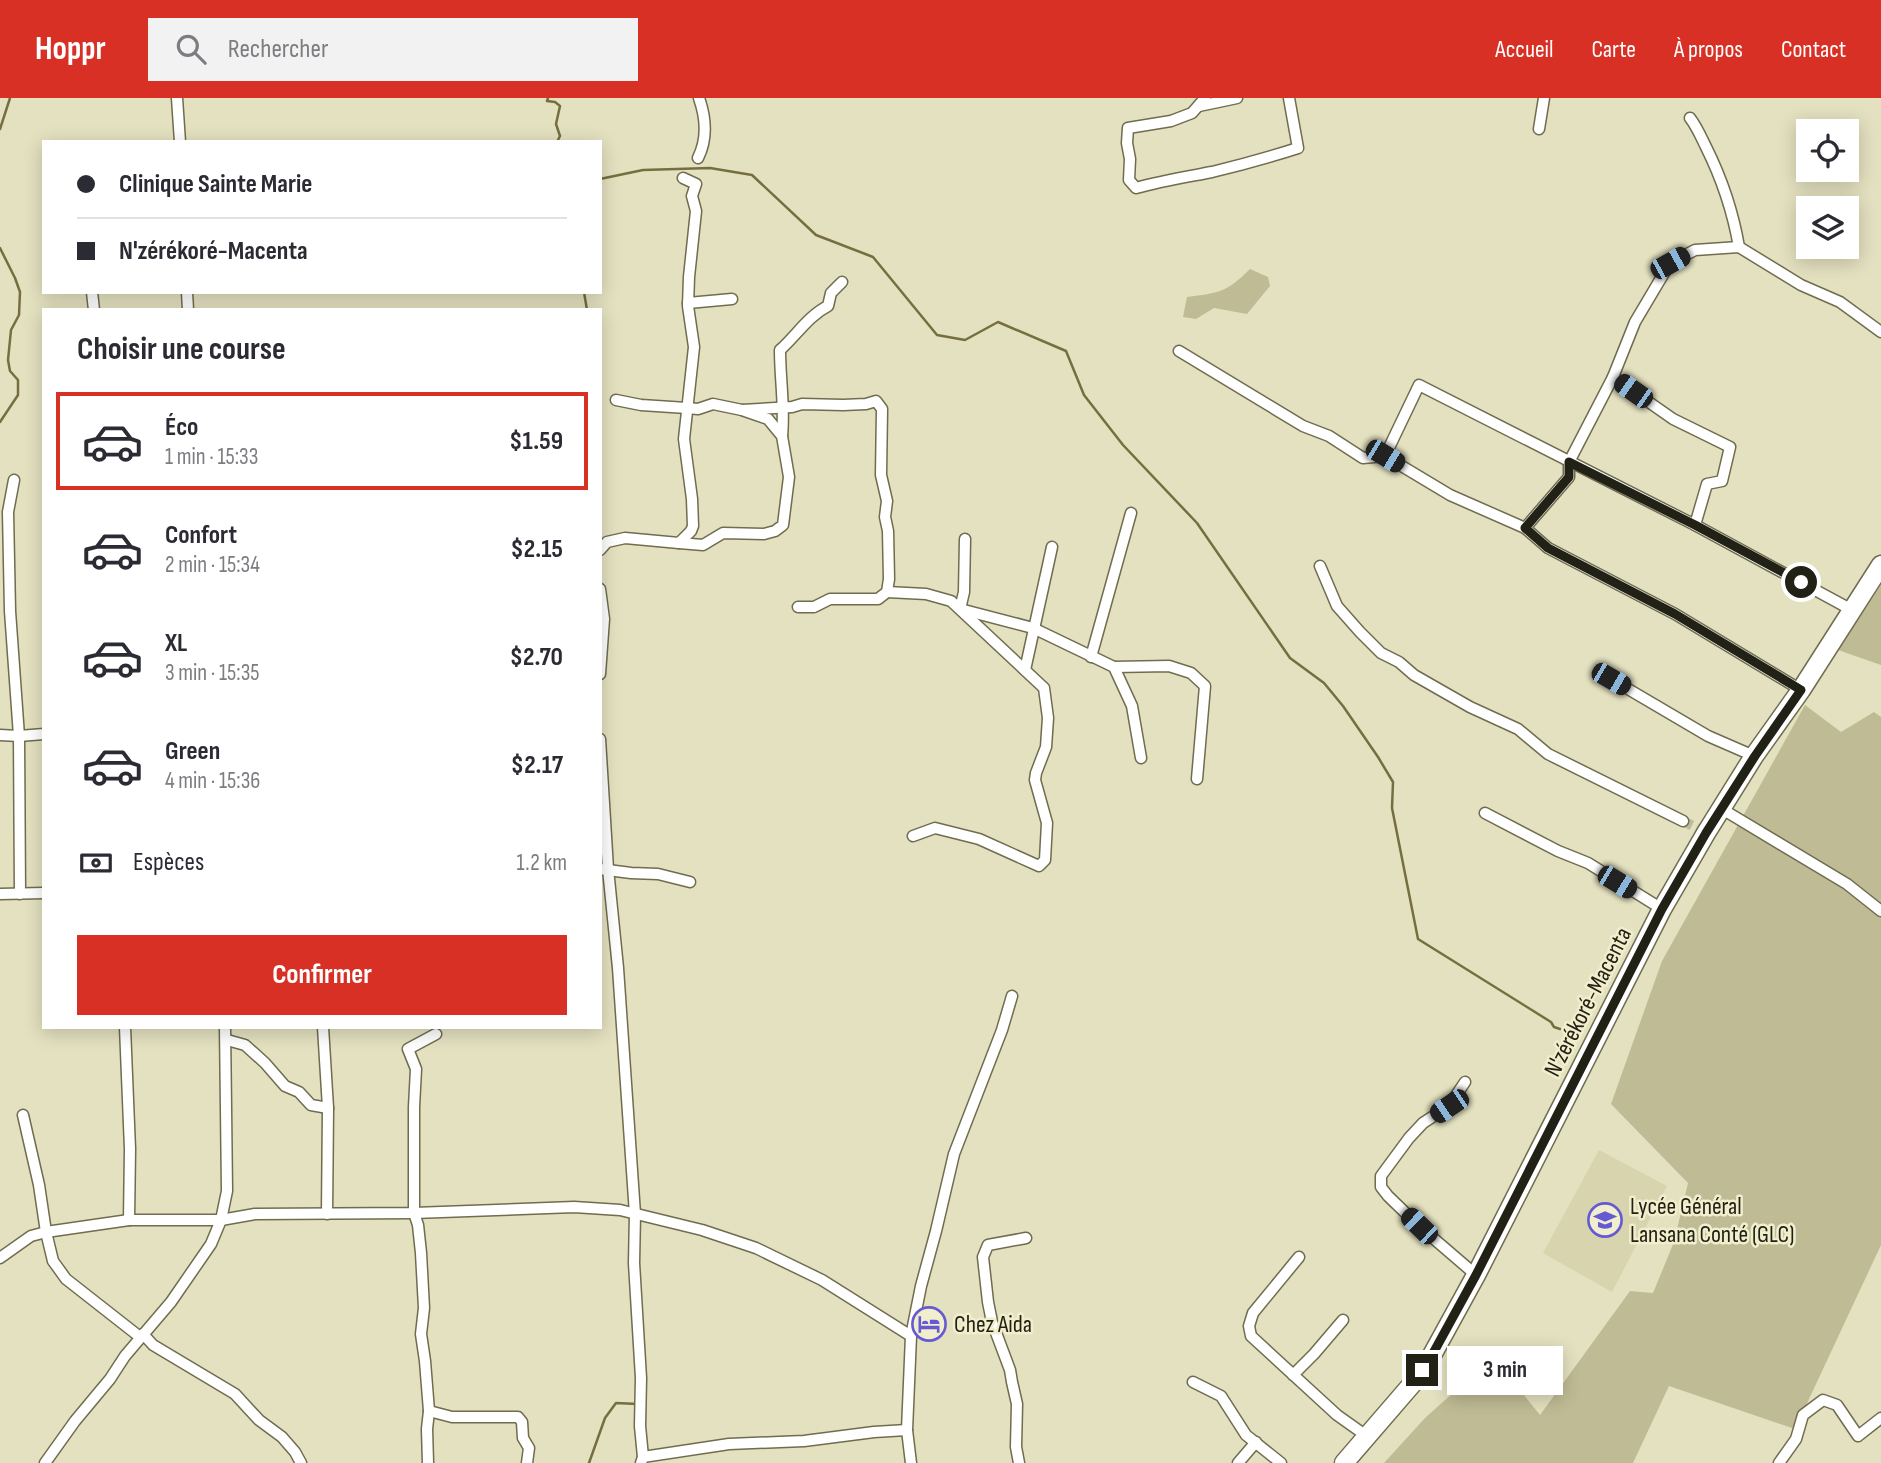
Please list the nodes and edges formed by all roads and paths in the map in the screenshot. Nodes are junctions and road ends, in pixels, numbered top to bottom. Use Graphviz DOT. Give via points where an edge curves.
graph roads {
  1 [pos="177,98"];
  2 [pos="699,98"];
  3 [pos="1237,98"];
  4 [pos="1289,98"];
  5 [pos="1544,98"];
  6 [pos="1202,102"];
  7 [pos="1690,118"];
  8 [pos="1539,129"];
  9 [pos="180,140"];
  10 [pos="698,158"];
  11 [pos="683,178"];
  12 [pos="1739,247"];
  13 [pos="842,282"];
  14 [pos="732,299"];
  15 [pos="688,303"];
  16 [pos="1881,332"];
  17 [pos="1180,351"];
  18 [pos="1613,377"];
  19 [pos="616,400"];
  20 [pos="687,408"];
  21 [pos="785,408"];
  22 [pos="742,410"];
  23 [pos="782,436"];
  24 [pos="1385,456"];
  25 [pos="1569,462"];
  26 [pos="15,480"];
  27 [pos="1131,513"];
  28 [pos="1695,525"];
  29 [pos="1525,528"];
  30 [pos="965,539"];
  31 [pos="679,543"];
  32 [pos="1052,547"];
  33 [pos="602,548"];
  34 [pos="1881,565"];
  35 [pos="1320,566"];
  36 [pos="887,592"];
  37 [pos="602,604"];
  38 [pos="798,607"];
  39 [pos="960,609"];
  40 [pos="1852,610"];
  41 [pos="1033,628"];
  42 [pos="602,646"];
  43 [pos="1091,657"];
  44 [pos="1114,667"];
  45 [pos="1025,670"];
  46 [pos="1611,679"];
  47 [pos="1801,690"];
  48 [pos="42,734"];
  49 [pos="0,735"];
  50 [pos="19,736"];
  51 [pos="1755,756"];
  52 [pos="1140,758"];
  53 [pos="1197,779"];
  54 [pos="602,804"];
  55 [pos="1722,808"];
  56 [pos="1485,813"];
  57 [pos="1683,821"];
  58 [pos="913,836"];
  59 [pos="604,869"];
  60 [pos="690,882"];
  61 [pos="42,893"];
  62 [pos="0,894"];
  63 [pos="20,894"];
  64 [pos="1662,909"];
  65 [pos="1881,911"];
  66 [pos="1012,996"];
  67 [pos="125,1029"];
  68 [pos="225,1029"];
  69 [pos="323,1029"];
  70 [pos="436,1034"];
  71 [pos="226,1040"];
  72 [pos="1465,1082"];
  73 [pos="328,1108"];
  74 [pos="23,1115"];
  75 [pos="414,1213"];
  76 [pos="327,1214"];
  77 [pos="635,1214"];
  78 [pos="129,1220"];
  79 [pos="221,1220"];
  80 [pos="46,1232"];
  81 [pos="1026,1238"];
  82 [pos="1299,1257"];
  83 [pos="0,1258"];
  84 [pos="1476,1275"];
  85 [pos="1343,1320"];
  86 [pos="141,1336"];
  87 [pos="911,1336"];
  88 [pos="1293,1375"];
  89 [pos="1193,1382"];
  90 [pos="429,1410"];
  91 [pos="1881,1418"];
  92 [pos="907,1430"];
  93 [pos="1368,1437"];
  94 [pos="1256,1442"];
  95 [pos="642,1460"];
  96 [pos="44,1463"];
  97 [pos="301,1463"];
  98 [pos="428,1463"];
  99 [pos="527,1463"];
  100 [pos="911,1463"];
  101 [pos="1019,1463"];
  102 [pos="1238,1463"];
  103 [pos="1281,1463"];
  104 [pos="1344,1463"];
  105 [pos="1779,1463"];
  1 -- 9 [label="street"];
  2 -- 10 [label="street" via="705,114 704,145"];
  3 -- 6 [label="street"];
  4 -- 6 [label="street" via="1298,148 1136,188 1129,180 1128,128 1171,121 1192,113"];
  5 -- 8 [label="street"];
  7 -- 12 [label="street" via="1720,175"];
  11 -- 15 [label="street" via="696,184"];
  12 -- 16 [label="street" via="1801,285 1840,302"];
  12 -- 18 [label="street" via="1695,250 1670,263 1635,322"];
  13 -- 21 [label="street" via="831,292 828,306 816,312 780,350"];
  14 -- 15 [label="street"];
  15 -- 20 [label="street" via="694,347"];
  17 -- 24 [label="street" via="1363,458"];
  18 -- 25 [label="street"];
  18 -- 28 [label="street" via="1673,419 1730,447 1722,481 1707,484"];
  19 -- 20 [label="street"];
  20 -- 22 [label="street" via="713,404"];
  20 -- 31 [label="street" via="684,439 693,526"];
  21 -- 22 [label="street"];
  21 -- 23 [label="street"];
  21 -- 36 [label="street" via="876,401 882,409"];
  22 -- 23 [label="street" via="768,419"];
  23 -- 31 [label="street" via="789,477 783,525 764,534 723,533 703,544"];
  24 -- 25 [label="street" via="1419,386"];
  24 -- 29 [label="street" via="1450,495"];
  25 -- 28 [label="street"];
  25 -- 29 [label="street" via="1569,477"];
  26 -- 50 [label="street" via="8,512"];
  27 -- 43 [label="street"];
  28 -- 40 [label="street"];
  29 -- 47 [label="street" via="1548,548 1675,614"];
  30 -- 39 [label="street"];
  31 -- 33 [label="street" via="625,538 607,542"];
  32 -- 41 [label="street"];
  34 -- 40 [label="highway, N'zérékoré-Macenta"];
  35 -- 57 [label="street" via="1338,607 1381,653 1470,707 1518,729 1548,754"];
  36 -- 38 [label="street" via="878,599 830,599 814,607"];
  36 -- 39 [label="street" via="926,594 951,601"];
  37 -- 42 [label="street"];
  39 -- 41 [label="street"];
  39 -- 45 [label="street"];
  40 -- 47 [label="highway, N'zérékoré-Macenta"];
  41 -- 43 [label="street"];
  41 -- 45 [label="street"];
  43 -- 44 [label="street"];
  44 -- 52 [label="street" via="1132,706"];
  44 -- 53 [label="street" via="1169,666 1191,673 1205,686"];
  45 -- 58 [label="street" via="1044,688 1048,718 1046,747 1035,780 1048,823 1045,860 1039,866 979,839 935,828"];
  46 -- 51 [label="street" via="1708,736"];
  47 -- 51 [label="highway, N'zérékoré-Macenta"];
  48 -- 50 [label="street"];
  49 -- 50 [label="street"];
  50 -- 63 [label="street"];
  51 -- 55 [label="highway, N'zérékoré-Macenta"];
  54 -- 59 [label="street"];
  55 -- 64 [label="highway, N'zérékoré-Macenta" via="1702,831"];
  55 -- 65 [label="street" via="1847,884"];
  56 -- 64 [label="street" via="1588,863"];
  59 -- 60 [label="street"];
  59 -- 77 [label="street" via="618,968"];
  61 -- 63 [label="street"];
  62 -- 63 [label="street"];
  64 -- 84 [label="highway, N'zérékoré-Macenta"];
  66 -- 87 [label="street" via="954,1154"];
  67 -- 78 [label="street"];
  68 -- 71 [label="street"];
  69 -- 73 [label="street"];
  70 -- 75 [label="street" via="408,1049 416,1069"];
  71 -- 73 [label="street" via="245,1045 311,1105"];
  71 -- 79 [label="street" via="227,1191"];
  72 -- 84 [label="street" via="1449,1106 1409,1138 1381,1176 1381,1187"];
  73 -- 76 [label="street"];
  74 -- 80 [label="street"];
  75 -- 76 [label="street"];
  75 -- 77 [label="street" via="574,1207"];
  75 -- 90 [label="street" via="421,1253 421,1334"];
  76 -- 79 [label="street" via="255,1214"];
  77 -- 87 [label="street" via="756,1248 822,1280"];
  77 -- 95 [label="street"];
  78 -- 79 [label="street"];
  78 -- 80 [label="street"];
  79 -- 86 [label="street" via="199,1263"];
  80 -- 83 [label="street" via="31,1236"];
  80 -- 86 [label="street" via="53,1261 66,1279"];
  81 -- 101 [label="street" via="988,1245 984,1256 992,1322 1017,1404"];
  82 -- 88 [label="street" via="1253,1313 1249,1326 1251,1336"];
  84 -- 93 [label="highway, N'zérékoré-Macenta" via="1431,1357"];
  85 -- 88 [label="street"];
  86 -- 96 [label="street"];
  86 -- 97 [label="street" via="235,1394 282,1437"];
  87 -- 92 [label="street"];
  88 -- 93 [label="street"];
  89 -- 94 [label="street" via="1222,1396"];
  90 -- 98 [label="street"];
  90 -- 99 [label="street" via="452,1417 518,1417 529,1448"];
  91 -- 105 [label="street" via="1858,1436 1837,1405 1822,1400 1803,1415 1796,1439"];
  92 -- 95 [label="street" via="729,1444"];
  92 -- 100 [label="street"];
  93 -- 104 [label="highway, N'zérékoré-Macenta"];
  94 -- 102 [label="street"];
  94 -- 103 [label="street"];
}
